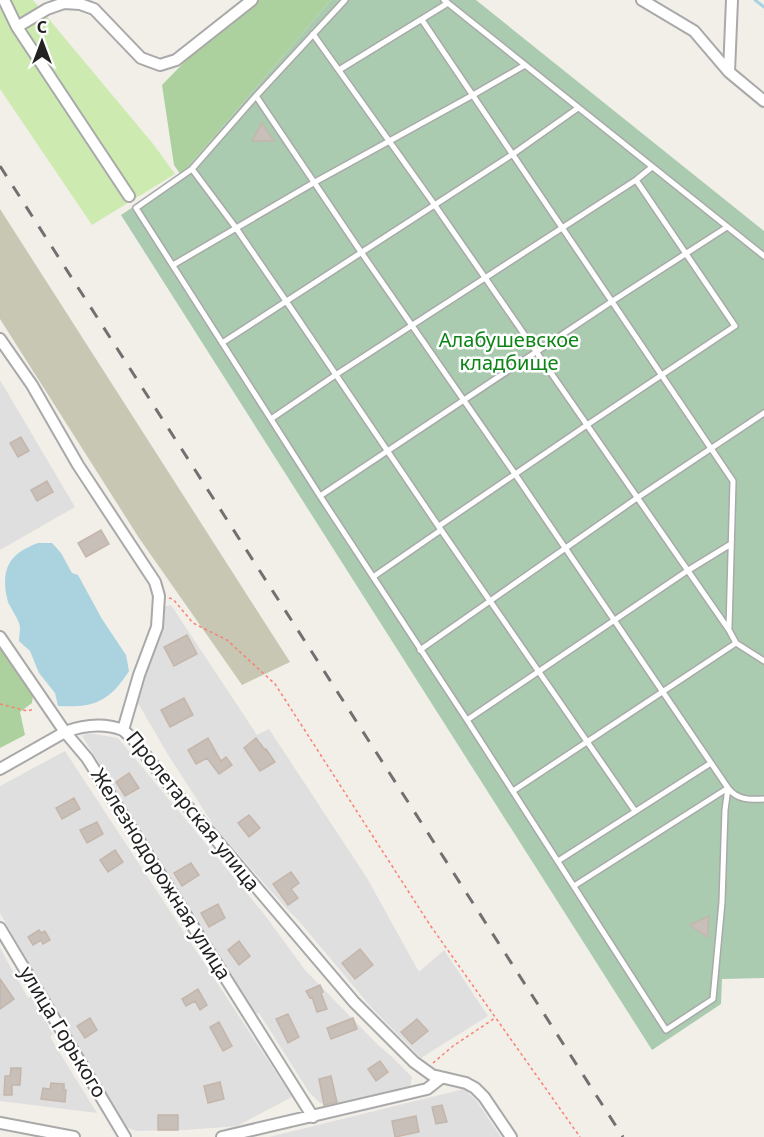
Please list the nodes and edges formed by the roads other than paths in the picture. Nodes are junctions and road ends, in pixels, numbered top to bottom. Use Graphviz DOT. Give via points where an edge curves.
graph roads {
  1 [pos="4,0"];
  2 [pos="252,0"];
  3 [pos="345,0"];
  4 [pos="642,0"];
  5 [pos="732,0"];
  6 [pos="446,2"];
  7 [pos="422,20"];
  8 [pos="17,27"];
  9 [pos="313,34"];
  10 [pos="525,65"];
  11 [pos="339,70"];
  12 [pos="729,72"];
  13 [pos="472,95"];
  14 [pos="256,96"];
  15 [pos="764,101"];
  16 [pos="578,108"];
  17 [pos="389,142"];
  18 [pos="513,154"];
  19 [pos="652,167"];
  20 [pos="192,169"];
  21 [pos="636,180"];
  22 [pos="315,182"];
  23 [pos="129,196"];
  24 [pos="434,204"];
  25 [pos="727,227"];
  26 [pos="236,228"];
  27 [pos="562,228"];
  28 [pos="361,252"];
  29 [pos="686,254"];
  30 [pos="764,256"];
  31 [pos="173,265"];
  32 [pos="485,278"];
  33 [pos="286,301"];
  34 [pos="611,302"];
  35 [pos="412,326"];
  36 [pos="0,339"];
  37 [pos="222,343"];
  38 [pos="536,352"];
  39 [pos="337,374"];
  40 [pos="661,375"];
  41 [pos="463,400"];
  42 [pos="764,413"];
  43 [pos="270,419"];
  44 [pos="587,425"];
  45 [pos="711,448"];
  46 [pos="387,449"];
  47 [pos="515,474"];
  48 [pos="320,495"];
  49 [pos="638,498"];
  50 [pos="440,527"];
  51 [pos="731,544"];
  52 [pos="564,548"];
  53 [pos="687,571"];
  54 [pos="373,577"];
  55 [pos="490,600"];
  56 [pos="614,621"];
  57 [pos="729,630"];
  58 [pos="0,637"];
  59 [pos="736,643"];
  60 [pos="420,650"];
  61 [pos="764,661"];
  62 [pos="538,671"];
  63 [pos="663,692"];
  64 [pos="467,720"];
  65 [pos="123,730"];
  66 [pos="65,732"];
  67 [pos="586,742"];
  68 [pos="711,763"];
  69 [pos="0,769"];
  70 [pos="728,788"];
  71 [pos="513,791"];
  72 [pos="764,799"];
  73 [pos="634,811"];
  74 [pos="558,861"];
  75 [pos="574,886"];
  76 [pos="0,928"];
  77 [pos="441,1078"];
  78 [pos="314,1117"];
  79 [pos="0,1124"];
  80 [pos="74,1137"];
  81 [pos="125,1137"];
  82 [pos="222,1137"];
  83 [pos="511,1137"];
  1 -- 8 [label="street"];
  2 -- 8 [label="street" via="176,60 160,65 141,58 94,9 80,4 64,3 46,9"];
  3 -- 9 [label="lane"];
  4 -- 12 [label="street" via="694,31"];
  5 -- 12 [label="street"];
  6 -- 7 [label="lane"];
  6 -- 10 [label="lane"];
  7 -- 11 [label="lane"];
  7 -- 13 [label="lane"];
  8 -- 23 [label="street"];
  9 -- 11 [label="lane"];
  9 -- 14 [label="lane"];
  10 -- 13 [label="lane"];
  10 -- 16 [label="lane"];
  11 -- 17 [label="lane"];
  12 -- 15 [label="street"];
  13 -- 17 [label="lane"];
  13 -- 18 [label="lane"];
  14 -- 20 [label="lane"];
  14 -- 22 [label="lane"];
  16 -- 18 [label="lane"];
  16 -- 19 [label="lane"];
  17 -- 22 [label="lane"];
  17 -- 24 [label="lane"];
  18 -- 24 [label="lane"];
  18 -- 27 [label="lane"];
  19 -- 21 [label="lane"];
  19 -- 25 [label="lane"];
  20 -- 26 [label="lane"];
  20 -- 31 [label="lane" via="136,208"];
  21 -- 27 [label="lane"];
  21 -- 29 [label="lane"];
  22 -- 26 [label="lane"];
  22 -- 28 [label="lane"];
  24 -- 28 [label="lane"];
  24 -- 32 [label="lane"];
  25 -- 29 [label="lane"];
  25 -- 30 [label="lane"];
  26 -- 31 [label="lane"];
  26 -- 33 [label="lane"];
  27 -- 32 [label="lane"];
  27 -- 34 [label="lane"];
  28 -- 33 [label="lane"];
  28 -- 35 [label="lane"];
  29 -- 34 [label="lane"];
  29 -- 40 [label="lane" via="735,326"];
  31 -- 37 [label="lane"];
  32 -- 35 [label="lane"];
  32 -- 38 [label="lane"];
  33 -- 37 [label="lane"];
  33 -- 39 [label="lane"];
  34 -- 38 [label="lane"];
  34 -- 40 [label="lane"];
  35 -- 39 [label="lane"];
  35 -- 41 [label="lane"];
  36 -- 65 [label="street, Пролетарская улица" via="154,582 159,596 157,627"];
  37 -- 43 [label="lane"];
  38 -- 41 [label="lane"];
  38 -- 44 [label="lane"];
  39 -- 43 [label="lane"];
  39 -- 46 [label="lane"];
  40 -- 44 [label="lane"];
  40 -- 45 [label="lane"];
  41 -- 46 [label="lane"];
  41 -- 47 [label="lane"];
  42 -- 45 [label="lane"];
  43 -- 48 [label="lane"];
  44 -- 47 [label="lane"];
  44 -- 49 [label="lane"];
  45 -- 49 [label="lane"];
  45 -- 51 [label="lane" via="733,481"];
  46 -- 48 [label="lane"];
  46 -- 50 [label="lane"];
  47 -- 50 [label="lane"];
  47 -- 52 [label="lane"];
  48 -- 54 [label="lane"];
  49 -- 52 [label="lane"];
  49 -- 53 [label="lane"];
  50 -- 54 [label="lane"];
  50 -- 55 [label="lane"];
  51 -- 53 [label="lane"];
  51 -- 57 [label="lane"];
  52 -- 55 [label="lane"];
  52 -- 56 [label="lane"];
  53 -- 56 [label="lane"];
  53 -- 57 [label="lane"];
  54 -- 60 [label="lane"];
  55 -- 60 [label="lane"];
  55 -- 62 [label="lane"];
  56 -- 62 [label="lane"];
  56 -- 63 [label="lane"];
  57 -- 59 [label="lane"];
  58 -- 66 [label="street, Железнодорожная улица"];
  59 -- 61 [label="lane"];
  59 -- 63 [label="lane"];
  60 -- 64 [label="lane"];
  62 -- 64 [label="lane"];
  62 -- 67 [label="lane"];
  63 -- 67 [label="lane"];
  63 -- 68 [label="lane"];
  64 -- 71 [label="lane"];
  65 -- 66 [label="street" via="94,725"];
  65 -- 77 [label="street, Пролетарская улица" via="347,994 414,1062"];
  66 -- 69 [label="street"];
  66 -- 78 [label="street, Железнодорожная улица" via="87,758"];
  67 -- 71 [label="lane"];
  67 -- 73 [label="lane"];
  68 -- 70 [label="lane"];
  68 -- 73 [label="lane"];
  70 -- 72 [label="lane" via="741,798"];
  70 -- 75 [label="lane"];
  70 -- 75 [label="lane" via="713,999 666,1030"];
  71 -- 74 [label="lane"];
  73 -- 74 [label="lane"];
  74 -- 75 [label="lane"];
  76 -- 81 [label="street, улица Горького"];
  77 -- 78 [label="street" via="427,1089"];
  77 -- 83 [label="street, Пролетарская улица" via="475,1088"];
  78 -- 82 [label="street"];
  79 -- 80 [label="street"];
}
